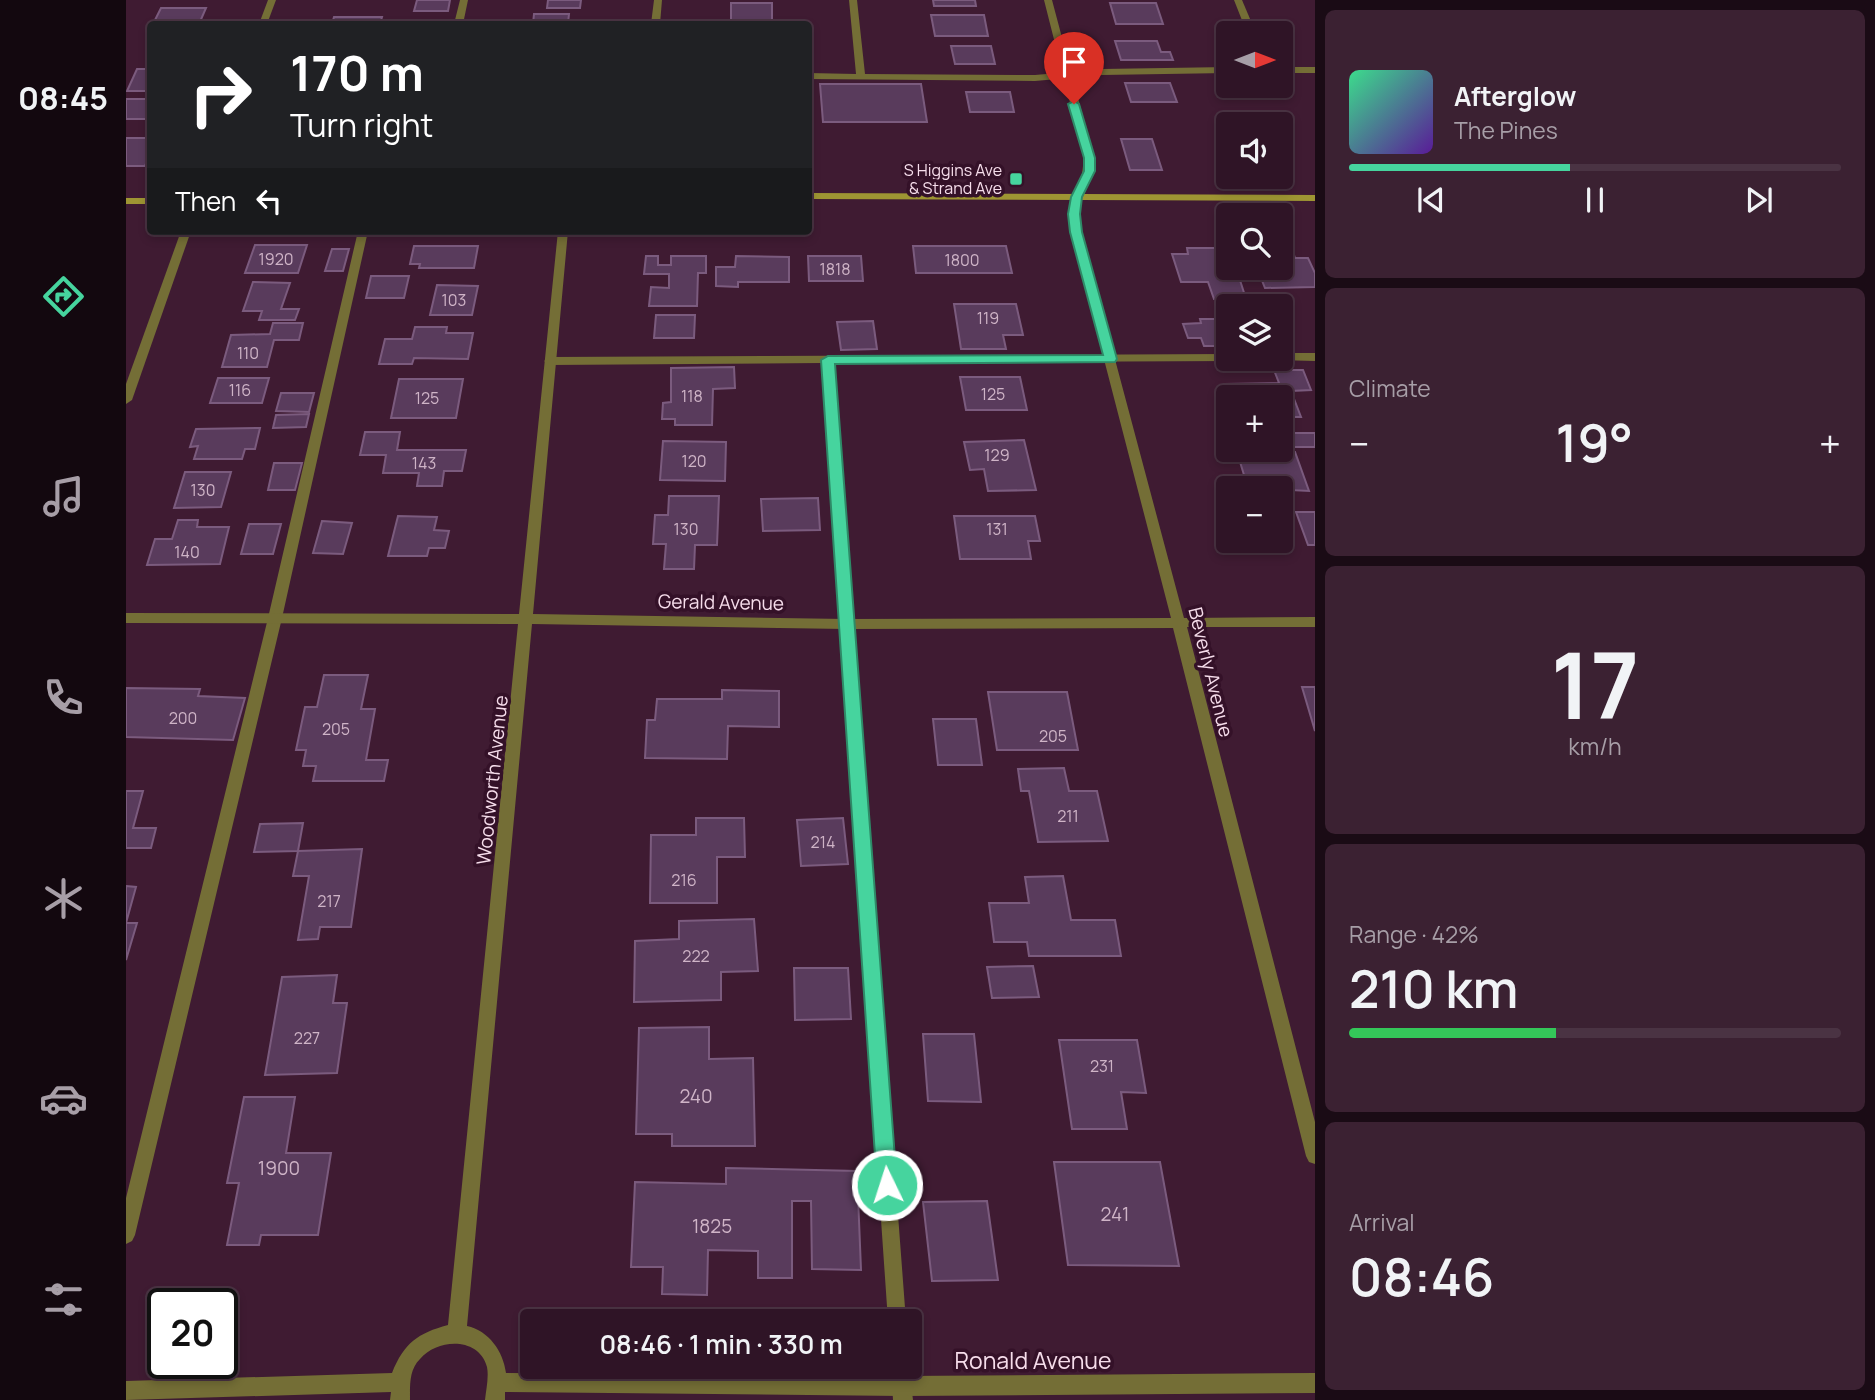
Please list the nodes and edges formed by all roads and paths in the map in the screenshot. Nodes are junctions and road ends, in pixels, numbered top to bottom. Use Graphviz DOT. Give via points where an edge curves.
graph roads {
  1 [pos="272,0"];
  2 [pos="464,0"];
  3 [pos="657,0"];
  4 [pos="853,0"];
  5 [pos="1048,0"];
  6 [pos="1238,0"];
  7 [pos="264,21"];
  8 [pos="459,21"];
  9 [pos="656,21"];
  10 [pos="1247,21"];
  11 [pos="1216,70"];
  12 [pos="1293,70"];
  13 [pos="1315,71"];
  14 [pos="812,76"];
  15 [pos="861,77"];
  16 [pos="1067,77"];
  17 [pos="812,196"];
  18 [pos="1076,197"];
  19 [pos="1315,198"];
  20 [pos="126,201"];
  21 [pos="147,201"];
  22 [pos="185,235"];
  23 [pos="362,235"];
  24 [pos="564,235"];
  25 [pos="1293,357"];
  26 [pos="1315,357"];
  27 [pos="1216,358"];
  28 [pos="1111,359"];
  29 [pos="828,360"];
  30 [pos="550,361"];
  31 [pos="126,400"];
  32 [pos="126,618"];
  33 [pos="275,618"];
  34 [pos="527,619"];
  35 [pos="1179,622"];
  36 [pos="1315,622"];
  37 [pos="846,624"];
  38 [pos="1315,1156"];
  39 [pos="126,1235"];
  40 [pos="896,1309"];
  41 [pos="457,1333"];
  42 [pos="1315,1383"];
  43 [pos="902,1384"];
  44 [pos="126,1391"];
  45 [pos="400,1391"];
  46 [pos="497,1391"];
  1 -- 7 [label="street"];
  2 -- 8 [label="street"];
  3 -- 9 [label="street"];
  4 -- 15 [label="street"];
  5 -- 16 [label="street"];
  6 -- 10 [label="street"];
  11 -- 16 [label="street"];
  12 -- 13 [label="street"];
  14 -- 15 [label="street"];
  15 -- 16 [label="street"];
  16 -- 18 [label="street" via="1090,171"];
  17 -- 18 [label="main road"];
  18 -- 19 [label="main road"];
  18 -- 28 [label="street, Beverly Avenue" via="1076,232"];
  20 -- 21 [label="main road"];
  22 -- 31 [label="street"];
  23 -- 33 [label="street"];
  24 -- 30 [label="street, Woodworth Avenue"];
  25 -- 26 [label="street"];
  27 -- 28 [label="street"];
  28 -- 29 [label="street"];
  28 -- 35 [label="street, Beverly Avenue"];
  29 -- 30 [label="street"];
  29 -- 37 [label="street"];
  30 -- 34 [label="street, Woodworth Avenue"];
  32 -- 33 [label="street, Gerald Avenue"];
  33 -- 34 [label="street, Gerald Avenue"];
  33 -- 39 [label="street"];
  34 -- 37 [label="street, Gerald Avenue"];
  34 -- 41 [label="street, Woodworth Avenue"];
  35 -- 36 [label="street, Gerald Avenue"];
  35 -- 37 [label="street, Gerald Avenue"];
  35 -- 38 [label="street, Beverly Avenue"];
  37 -- 40 [label="street"];
  41 -- 45 [label="street" via="435,1336 409,1357"];
  41 -- 46 [label="street" via="480,1340 490,1350 498,1365"];
  42 -- 43 [label="street, Ronald Avenue"];
  43 -- 46 [label="street, Ronald Avenue"];
  44 -- 45 [label="street"];
}
